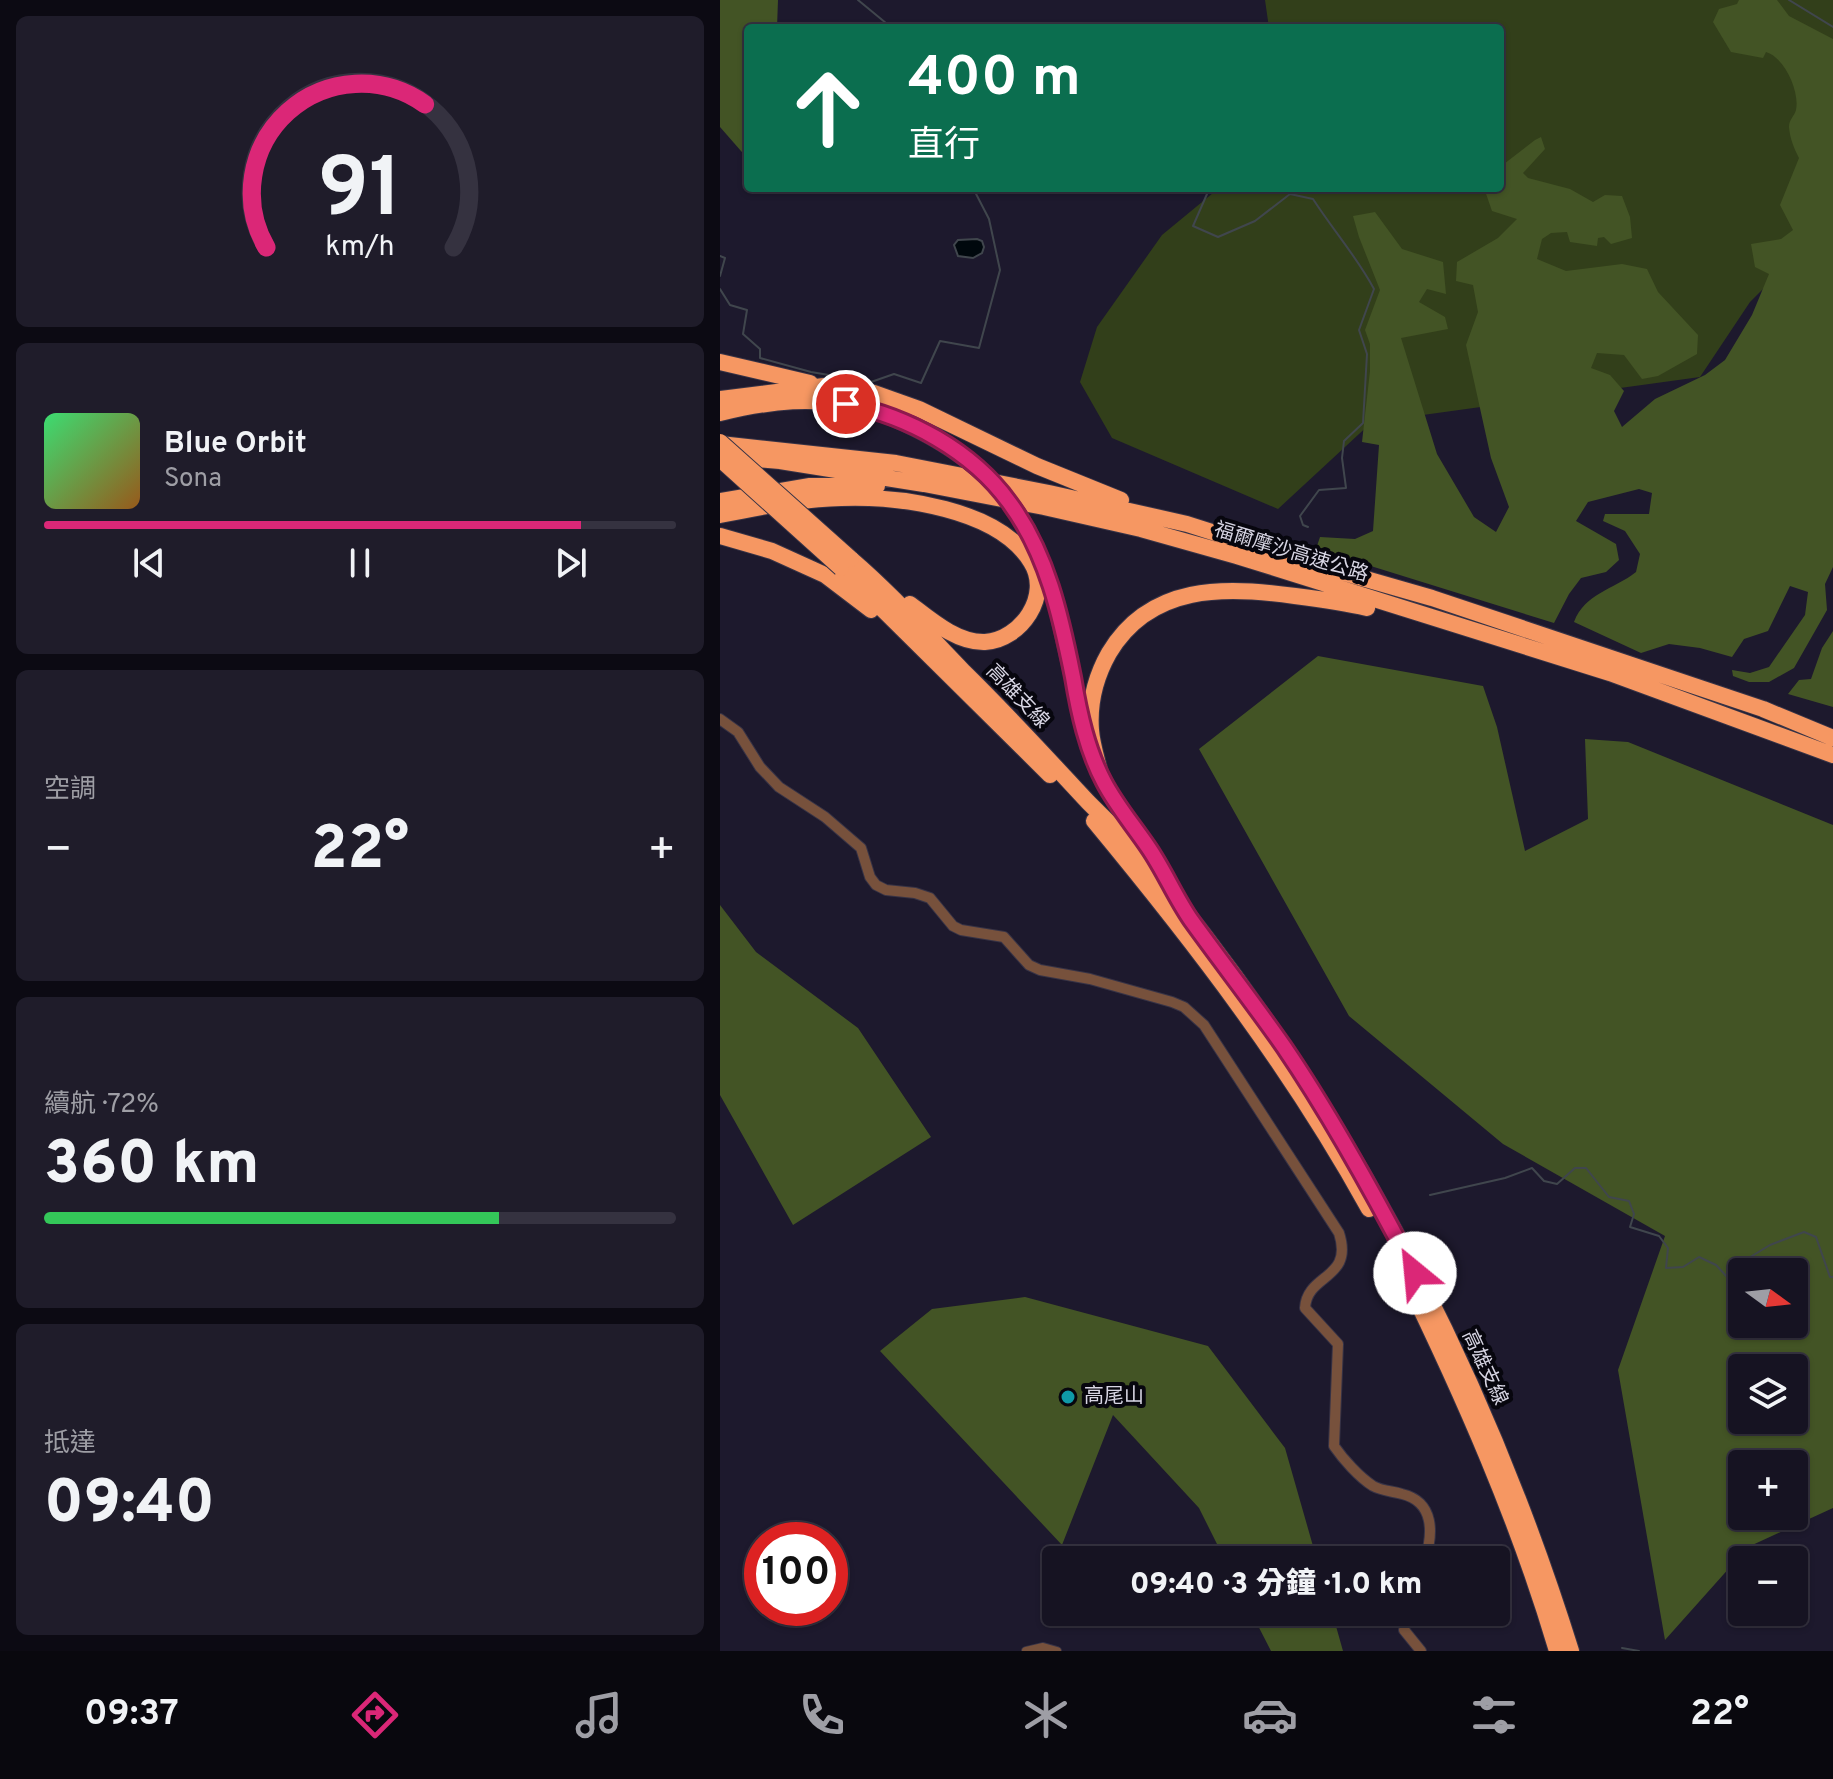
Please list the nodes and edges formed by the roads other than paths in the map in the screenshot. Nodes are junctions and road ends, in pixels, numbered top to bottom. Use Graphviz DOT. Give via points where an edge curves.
graph roads {
  1 [pos="720,362"];
  2 [pos="824,386"];
  3 [pos="720,399"];
  4 [pos="720,413"];
  5 [pos="720,443"];
  6 [pos="720,458"];
  7 [pos="924,484"];
  8 [pos="720,501"];
  9 [pos="720,515"];
  10 [pos="1187,524"];
  11 [pos="720,536"];
  12 [pos="846,563"];
  13 [pos="876,580"];
  14 [pos="1427,616"];
  15 [pos="937,661"];
  16 [pos="720,719"];
  17 [pos="1832,749"];
  18 [pos="1101,777"];
  19 [pos="1189,917"];
  20 [pos="1428,1546"];
  21 [pos="1405,1626"];
  22 [pos="1026,1651"];
  23 [pos="1057,1651"];
  24 [pos="1421,1651"];
  25 [pos="1557,1651"];
  26 [pos="1571,1651"];
  1 -- 2 [label="highway"];
  2 -- 3 [label="highway"];
  2 -- 10 [label="highway" via="858,389 906,404 1080,486"];
  4 -- 18 [label="highway, bridge" via="804,400 865,407 920,429 981,472 1027,528 1045,570"];
  5 -- 10 [label="highway, 福爾摩沙高速公路" via="896,463"];
  5 -- 12 [label="highway, 高雄支線, bridge"];
  6 -- 7 [label="highway, 福爾摩沙高速公路" via="780,461"];
  6 -- 12 [label="highway, 高雄支線, bridge"];
  7 -- 8 [label="highway" via="810,486"];
  7 -- 14 [label="highway, 福爾摩沙高速公路" via="1141,529"];
  9 -- 13 [label="highway" via="837,498 929,505 1006,536 1033,563 1037,588 1023,625 1006,638 983,642 953,634"];
  10 -- 17 [label="highway, 福爾摩沙高速公路" via="1432,598 1763,709"];
  11 -- 15 [label="highway" via="772,551 825,575 925,657"];
  12 -- 13 [label="highway, 高雄支線"];
  12 -- 15 [label="highway, 高雄支線"];
  13 -- 19 [label="highway, 高雄支線" via="1138,852"];
  14 -- 17 [label="highway, 福爾摩沙高速公路"];
  14 -- 18 [label="highway" via="1262,591 1213,590 1169,600 1126,631 1101,667 1091,730"];
  15 -- 25 [label="highway, 高雄支線" via="1081,805 1157,897 1241,1007 1343,1163 1404,1273 1455,1382 1504,1494"];
  16 -- 20 [label="street" via="738,732 779,787 861,848 876,885 930,898 953,926 1004,937 1029,965 1172,1002 1204,1025 1339,1233 1344,1254 1340,1263 1309,1292 1305,1308 1338,1344 1334,1446 1371,1485 1419,1502 1431,1533"];
  18 -- 19 [label="highway"];
  19 -- 26 [label="highway, 高雄支線" via="1286,1050 1361,1171 1429,1298 1507,1471"];
  21 -- 24 [label="street"];
  22 -- 23 [label="street"];
}
